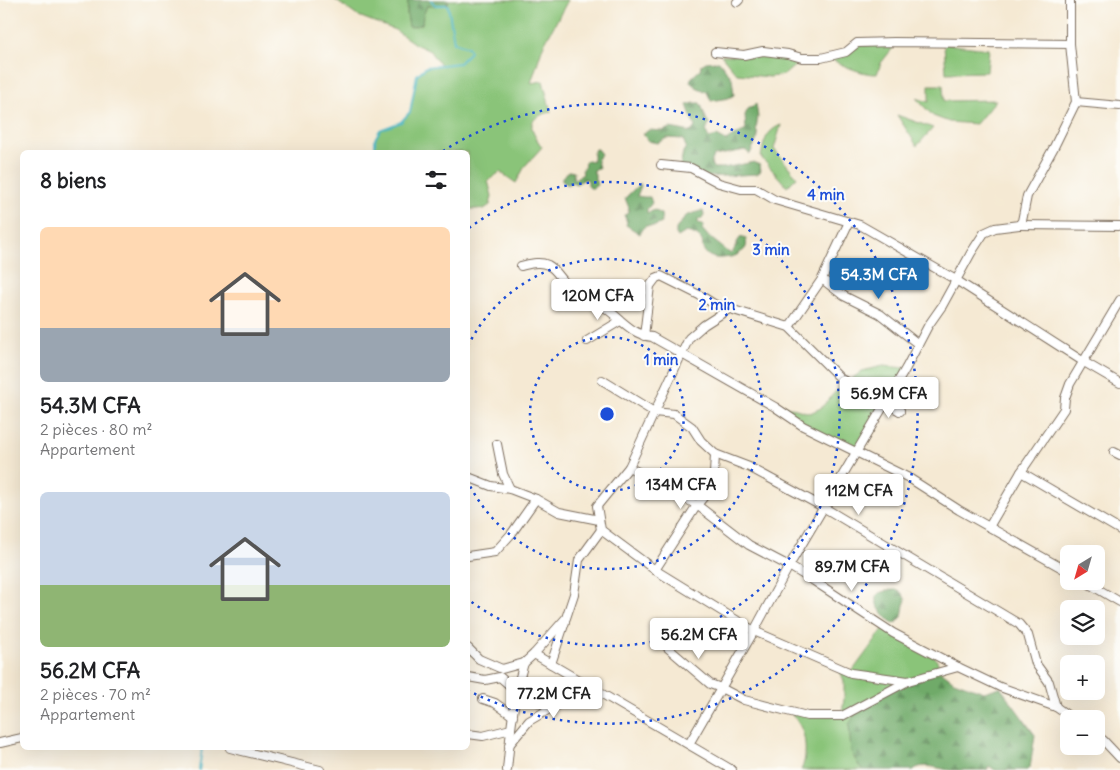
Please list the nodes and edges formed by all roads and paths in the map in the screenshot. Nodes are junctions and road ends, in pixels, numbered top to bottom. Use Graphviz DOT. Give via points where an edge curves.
graph roads {
  1 [pos="1070,0"];
  2 [pos="1070,44"];
  3 [pos="715,52"];
  4 [pos="1076,102"];
  5 [pos="1120,106"];
  6 [pos="661,165"];
  7 [pos="850,222"];
  8 [pos="1019,225"];
  9 [pos="1120,226"];
  10 [pos="521,266"];
  11 [pos="822,279"];
  12 [pos="956,280"];
  13 [pos="1120,300"];
  14 [pos="729,309"];
  15 [pos="620,321"];
  16 [pos="789,327"];
  17 [pos="644,336"];
  18 [pos="587,341"];
  19 [pos="918,344"];
  20 [pos="681,354"];
  21 [pos="1084,362"];
  22 [pos="602,380"];
  23 [pos="1120,383"];
  24 [pos="896,384"];
  25 [pos="885,404"];
  26 [pos="654,412"];
  27 [pos="497,444"];
  28 [pos="856,452"];
  29 [pos="715,454"];
  30 [pos="629,467"];
  31 [pos="1021,472"];
  32 [pos="470,478"];
  33 [pos="510,489"];
  34 [pos="536,499"];
  35 [pos="697,506"];
  36 [pos="823,507"];
  37 [pos="599,520"];
  38 [pos="989,527"];
  39 [pos="601,530"];
  40 [pos="1120,530"];
  41 [pos="470,556"];
  42 [pos="789,566"];
  43 [pos="1060,567"];
  44 [pos="655,570"];
  45 [pos="1099,590"];
  46 [pos="1120,602"];
  47 [pos="566,618"];
  48 [pos="754,631"];
  49 [pos="668,648"];
  50 [pos="470,650"];
  51 [pos="534,654"];
  52 [pos="524,663"];
  53 [pos="552,664"];
  54 [pos="958,667"];
  55 [pos="470,677"];
  56 [pos="908,682"];
  57 [pos="721,688"];
  58 [pos="516,691"];
  59 [pos="601,693"];
  60 [pos="482,699"];
  61 [pos="1056,707"];
  62 [pos="551,708"];
  63 [pos="1060,710"];
  64 [pos="513,716"];
  65 [pos="510,729"];
  66 [pos="470,734"];
  67 [pos="20,738"];
  68 [pos="1105,741"];
  69 [pos="0,743"];
  70 [pos="689,744"];
  71 [pos="509,745"];
  72 [pos="238,750"];
  73 [pos="1120,758"];
  74 [pos="320,770"];
  75 [pos="507,770"];
  76 [pos="732,770"];
  1 -- 2 [label="street"];
  2 -- 3 [label="street" via="857,43 846,52 821,58 763,51 744,55"];
  2 -- 4 [label="street"];
  4 -- 5 [label="street"];
  4 -- 8 [label="street" via="1027,196"];
  6 -- 7 [label="street" via="691,168 719,183 756,189 777,200"];
  7 -- 11 [label="street"];
  7 -- 12 [label="street"];
  8 -- 9 [label="street"];
  8 -- 12 [label="street" via="984,233"];
  10 -- 15 [label="street" via="539,262 548,265 567,285 612,312"];
  11 -- 16 [label="street"];
  11 -- 19 [label="street" via="844,296 880,314"];
  12 -- 19 [label="street"];
  12 -- 21 [label="street"];
  13 -- 21 [label="street"];
  14 -- 16 [label="street"];
  14 -- 17 [label="street" via="662,276 650,286"];
  14 -- 20 [label="street" via="689,338"];
  15 -- 17 [label="street"];
  15 -- 18 [label="street"];
  16 -- 25 [label="street" via="841,379"];
  17 -- 20 [label="street" via="652,337"];
  19 -- 24 [label="street"];
  20 -- 26 [label="street"];
  20 -- 28 [label="street" via="825,438"];
  21 -- 23 [label="street"];
  21 -- 31 [label="street" via="1070,384 1064,409"];
  22 -- 26 [label="street"];
  24 -- 25 [label="street"];
  24 -- 25 [label="street" via="900,411"];
  25 -- 28 [label="street"];
  26 -- 29 [label="street" via="674,414 692,427"];
  26 -- 30 [label="street"];
  27 -- 33 [label="street" via="502,474"];
  28 -- 36 [label="street"];
  28 -- 38 [label="street" via="908,478"];
  29 -- 35 [label="street" via="710,489"];
  29 -- 36 [label="street" via="749,467"];
  30 -- 35 [label="street"];
  30 -- 37 [label="street" via="597,506"];
  31 -- 38 [label="street"];
  31 -- 40 [label="street"];
  32 -- 33 [label="street"];
  33 -- 34 [label="street"];
  34 -- 37 [label="street" via="559,512"];
  34 -- 41 [label="street" via="495,552"];
  35 -- 42 [label="street" via="749,546"];
  35 -- 44 [label="street"];
  36 -- 42 [label="street"];
  36 -- 61 [label="street" via="1019,624 1028,635 1036,664 1050,682"];
  37 -- 39 [label="street"];
  38 -- 43 [label="street"];
  39 -- 44 [label="street"];
  39 -- 47 [label="street" via="579,560 574,594"];
  42 -- 48 [label="street"];
  42 -- 54 [label="street" via="884,628"];
  44 -- 48 [label="street"];
  45 -- 46 [label="street"];
  47 -- 51 [label="street"];
  47 -- 53 [label="street"];
  48 -- 56 [label="street" via="851,673"];
  48 -- 57 [label="street"];
  49 -- 57 [label="street" via="710,684"];
  50 -- 52 [label="street" via="479,659 502,669"];
  51 -- 52 [label="street"];
  51 -- 53 [label="street"];
  52 -- 58 [label="street"];
  53 -- 59 [label="street"];
  54 -- 56 [label="street"];
  54 -- 61 [label="street" via="1000,687"];
  55 -- 58 [label="street" via="485,680 500,677"];
  56 -- 57 [label="street" via="842,716 807,716 744,700"];
  57 -- 70 [label="street"];
  58 -- 62 [label="street"];
  58 -- 64 [label="street"];
  59 -- 62 [label="street" via="585,692"];
  59 -- 70 [label="street"];
  60 -- 64 [label="street" via="495,702"];
  61 -- 63 [label="street"];
  62 -- 71 [label="street" via="529,721"];
  64 -- 65 [label="street"];
  65 -- 66 [label="street" via="483,736"];
  65 -- 71 [label="street"];
  67 -- 69 [label="street"];
  68 -- 73 [label="street"];
  70 -- 76 [label="street"];
  71 -- 75 [label="street"];
  72 -- 74 [label="street"];
}
